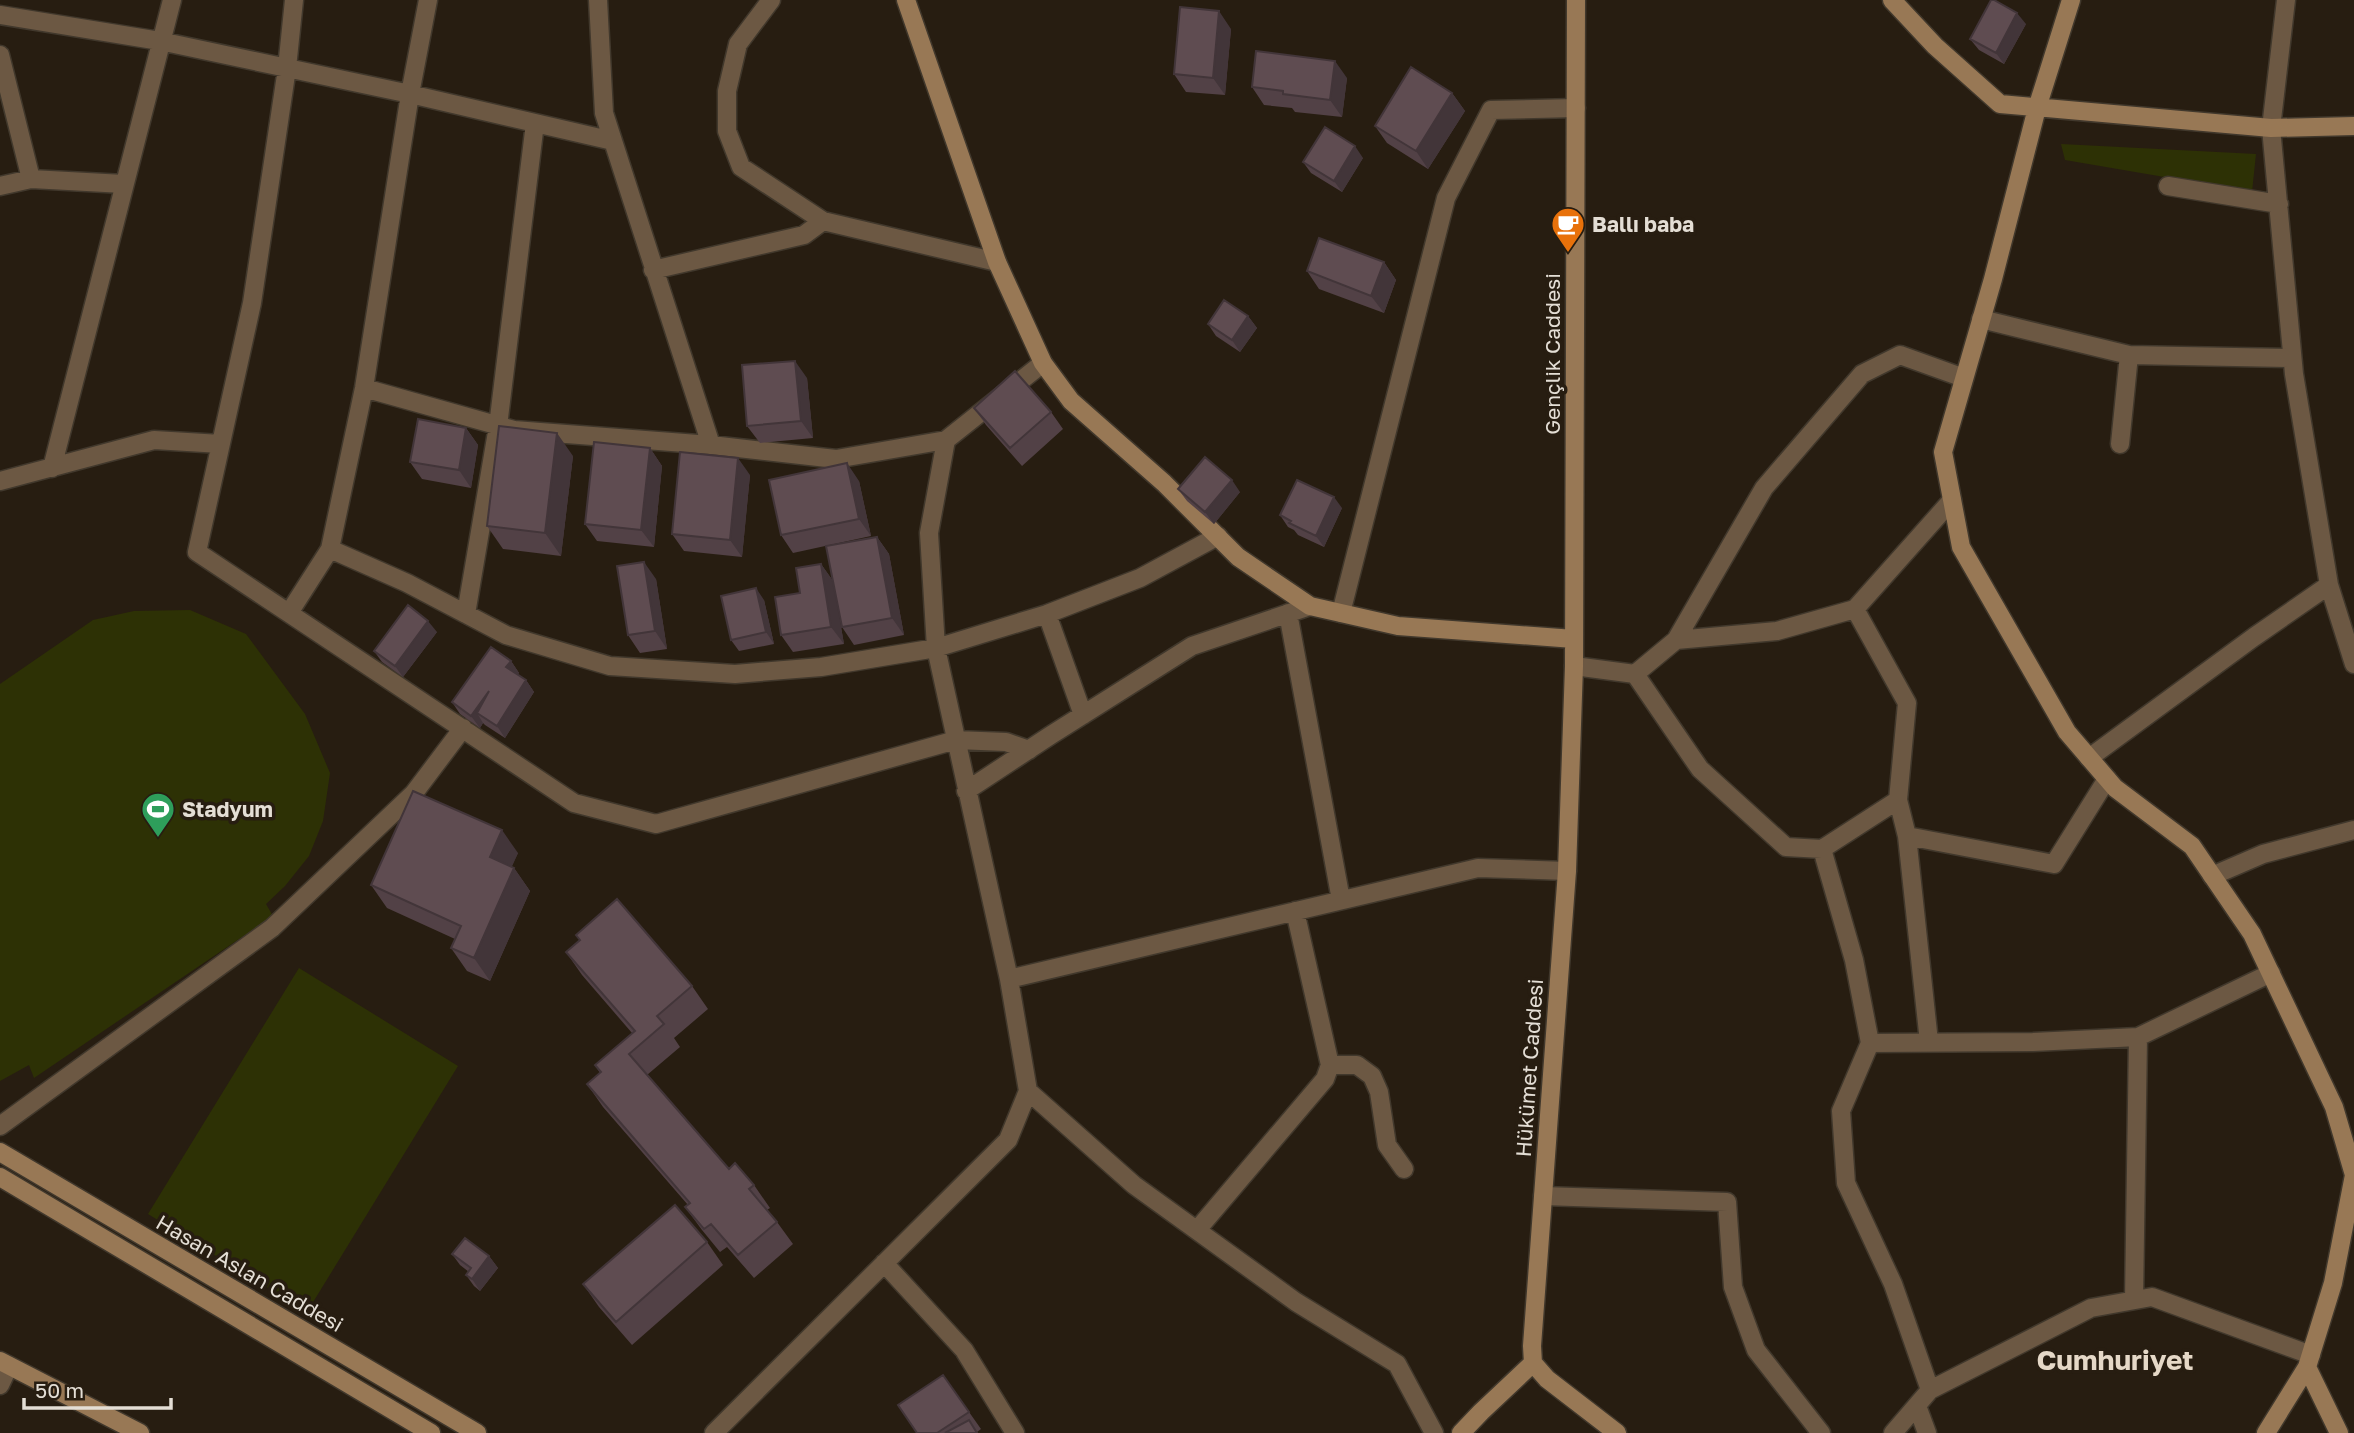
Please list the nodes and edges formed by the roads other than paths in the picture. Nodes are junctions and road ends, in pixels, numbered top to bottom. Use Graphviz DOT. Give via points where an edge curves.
graph roads {
  1 [pos="172,0"];
  2 [pos="294,0"];
  3 [pos="428,0"];
  4 [pos="598,0"];
  5 [pos="771,0"];
  6 [pos="906,0"];
  7 [pos="1576,0"];
  8 [pos="1892,0"];
  9 [pos="2071,0"];
  10 [pos="2287,0"];
  11 [pos="0,15"];
  12 [pos="160,41"];
  13 [pos="0,55"];
  14 [pos="286,68"];
  15 [pos="410,94"];
  16 [pos="1576,108"];
  17 [pos="2037,108"];
  18 [pos="535,123"];
  19 [pos="2354,126"];
  20 [pos="2271,128"];
  21 [pos="613,141"];
  22 [pos="31,179"];
  23 [pos="124,184"];
  24 [pos="0,186"];
  25 [pos="2168,186"];
  26 [pos="2278,204"];
  27 [pos="822,220"];
  28 [pos="997,262"];
  29 [pos="653,270"];
  30 [pos="1981,319"];
  31 [pos="2129,355"];
  32 [pos="2292,358"];
  33 [pos="1043,363"];
  34 [pos="1964,378"];
  35 [pos="364,388"];
  36 [pos="498,426"];
  37 [pos="946,440"];
  38 [pos="221,444"];
  39 [pos="2120,444"];
  40 [pos="711,445"];
  41 [pos="52,468"];
  42 [pos="0,481"];
  43 [pos="1952,500"];
  44 [pos="1218,536"];
  45 [pos="330,549"];
  46 [pos="2329,586"];
  47 [pos="1310,606"];
  48 [pos="1855,609"];
  49 [pos="289,613"];
  50 [pos="1288,613"];
  51 [pos="1341,613"];
  52 [pos="466,614"];
  53 [pos="1047,614"];
  54 [pos="1574,639"];
  55 [pos="1676,640"];
  56 [pos="936,648"];
  57 [pos="2354,664"];
  58 [pos="1574,666"];
  59 [pos="1635,674"];
  60 [pos="1083,715"];
  61 [pos="463,728"];
  62 [pos="956,740"];
  63 [pos="1029,750"];
  64 [pos="2090,758"];
  65 [pos="2107,779"];
  66 [pos="967,791"];
  67 [pos="1898,800"];
  68 [pos="2354,830"];
  69 [pos="1908,836"];
  70 [pos="1822,849"];
  71 [pos="1567,871"];
  72 [pos="2212,876"];
  73 [pos="1341,900"];
  74 [pos="1295,911"];
  75 [pos="2271,973"];
  76 [pos="1009,979"];
  77 [pos="2138,1037"];
  78 [pos="1929,1042"];
  79 [pos="1870,1043"];
  80 [pos="1330,1065"];
  81 [pos="1028,1091"];
  82 [pos="0,1125"];
  83 [pos="0,1152"];
  84 [pos="1404,1169"];
  85 [pos="2354,1175"];
  86 [pos="0,1177"];
  87 [pos="1543,1196"];
  88 [pos="1197,1230"];
  89 [pos="884,1263"];
  90 [pos="2134,1300"];
  91 [pos="2309,1361"];
  92 [pos="1534,1363"];
  93 [pos="4,1364"];
  94 [pos="0,1385"];
  95 [pos="1930,1390"];
  96 [pos="1917,1406"];
  97 [pos="1614,1432"];
  98 [pos="140,1433"];
  99 [pos="430,1433"];
  100 [pos="477,1433"];
  101 [pos="714,1433"];
  102 [pos="1015,1433"];
  103 [pos="1434,1433"];
  104 [pos="1461,1433"];
  105 [pos="1821,1433"];
  106 [pos="1894,1433"];
  107 [pos="1927,1433"];
  108 [pos="2266,1433"];
  109 [pos="2339,1433"];
  1 -- 12 [label="street"];
  2 -- 14 [label="street"];
  3 -- 15 [label="street"];
  4 -- 21 [label="street" via="604,113"];
  5 -- 27 [label="street" via="738,44 727,91 727,131 741,167"];
  6 -- 28 [label="street"];
  7 -- 16 [label="street, Gençlik Caddesi"];
  8 -- 17 [label="street" via="1934,46 2000,104"];
  9 -- 17 [label="street"];
  10 -- 20 [label="street"];
  11 -- 12 [label="street"];
  12 -- 14 [label="street"];
  12 -- 23 [label="street"];
  13 -- 22 [label="street"];
  14 -- 15 [label="street"];
  14 -- 38 [label="street" via="252,303"];
  15 -- 18 [label="street"];
  15 -- 35 [label="street"];
  16 -- 51 [label="street" via="1491,110 1446,198"];
  16 -- 54 [label="street, Gençlik Caddesi"];
  17 -- 20 [label="street"];
  17 -- 30 [label="street"];
  18 -- 21 [label="street"];
  18 -- 36 [label="street"];
  19 -- 20 [label="street"];
  20 -- 26 [label="street"];
  21 -- 29 [label="street"];
  22 -- 23 [label="street"];
  22 -- 24 [label="street"];
  23 -- 41 [label="street"];
  25 -- 26 [label="street"];
  26 -- 32 [label="street"];
  27 -- 28 [label="street"];
  27 -- 29 [label="street" via="804,235"];
  28 -- 33 [label="street"];
  29 -- 40 [label="street"];
  30 -- 31 [label="street"];
  30 -- 34 [label="street"];
  31 -- 32 [label="street"];
  31 -- 39 [label="street"];
  32 -- 46 [label="street"];
  33 -- 37 [label="street"];
  33 -- 44 [label="street" via="1072,401"];
  34 -- 43 [label="street" via="1943,452"];
  34 -- 55 [label="street" via="1900,355 1862,374 1765,488"];
  35 -- 36 [label="street"];
  35 -- 45 [label="street"];
  36 -- 40 [label="street"];
  36 -- 52 [label="street"];
  37 -- 40 [label="street" via="836,459"];
  37 -- 56 [label="street" via="929,533"];
  38 -- 41 [label="street" via="153,440"];
  38 -- 49 [label="street" via="197,552"];
  41 -- 42 [label="street"];
  43 -- 48 [label="street"];
  43 -- 64 [label="street" via="1961,547 2067,732"];
  44 -- 47 [label="street" via="1238,557"];
  44 -- 53 [label="street" via="1140,578"];
  45 -- 49 [label="street"];
  45 -- 52 [label="street"];
  46 -- 57 [label="street"];
  46 -- 64 [label="street"];
  47 -- 50 [label="street"];
  47 -- 51 [label="street"];
  48 -- 55 [label="street" via="1777,631"];
  48 -- 67 [label="street" via="1907,703"];
  49 -- 61 [label="street"];
  50 -- 60 [label="street" via="1192,646"];
  50 -- 73 [label="street"];
  51 -- 54 [label="street" via="1398,626"];
  52 -- 56 [label="street" via="506,635 610,666 735,674 821,667"];
  53 -- 56 [label="street"];
  53 -- 60 [label="street"];
  54 -- 58 [label="street, Gençlik Caddesi"];
  55 -- 59 [label="street"];
  56 -- 62 [label="street"];
  58 -- 59 [label="street"];
  58 -- 71 [label="street, Hükümet Caddesi"];
  59 -- 70 [label="street" via="1700,769 1786,847"];
  60 -- 63 [label="street"];
  61 -- 62 [label="street" via="574,803 656,824"];
  61 -- 82 [label="street" via="414,793 272,928"];
  62 -- 63 [label="street" via="1006,742"];
  62 -- 66 [label="street"];
  63 -- 66 [label="street"];
  64 -- 65 [label="street"];
  65 -- 69 [label="street" via="2054,864"];
  65 -- 72 [label="street" via="2192,846"];
  66 -- 76 [label="street"];
  67 -- 69 [label="street"];
  67 -- 70 [label="street"];
  68 -- 72 [label="street" via="2263,854"];
  69 -- 78 [label="street"];
  70 -- 79 [label="street" via="1854,960"];
  71 -- 73 [label="street" via="1478,868"];
  71 -- 87 [label="street, Hükümet Caddesi"];
  72 -- 75 [label="street" via="2252,933"];
  73 -- 74 [label="street"];
  74 -- 76 [label="street"];
  74 -- 80 [label="street"];
  75 -- 77 [label="street"];
  75 -- 85 [label="street" via="2334,1107"];
  76 -- 81 [label="street"];
  77 -- 78 [label="street"];
  77 -- 90 [label="street"];
  78 -- 79 [label="street"];
  79 -- 95 [label="street" via="1841,1111 1846,1183 1893,1284"];
  80 -- 84 [label="street" via="1357,1065 1372,1076 1387,1145"];
  80 -- 88 [label="street" via="1325,1079"];
  81 -- 88 [label="street" via="1134,1185"];
  81 -- 89 [label="street" via="1008,1140"];
  83 -- 100 [label="street, Hasan Aslan Caddesi"];
  85 -- 91 [label="street" via="2333,1283"];
  86 -- 99 [label="street, Hasan Aslan Caddesi"];
  87 -- 92 [label="street, Hükümet Caddesi"];
  87 -- 105 [label="street" via="1727,1202 1733,1287 1756,1350"];
  88 -- 103 [label="street" via="1296,1302 1397,1364"];
  89 -- 101 [label="street"];
  89 -- 102 [label="street" via="964,1350"];
  90 -- 91 [label="street" via="2152,1297"];
  90 -- 95 [label="street" via="2091,1308"];
  91 -- 108 [label="street"];
  91 -- 109 [label="street"];
  92 -- 97 [label="street"];
  92 -- 104 [label="street"];
  93 -- 94 [label="street"];
  93 -- 98 [label="street"];
  95 -- 96 [label="street"];
  96 -- 106 [label="street"];
  96 -- 107 [label="street"];
}
